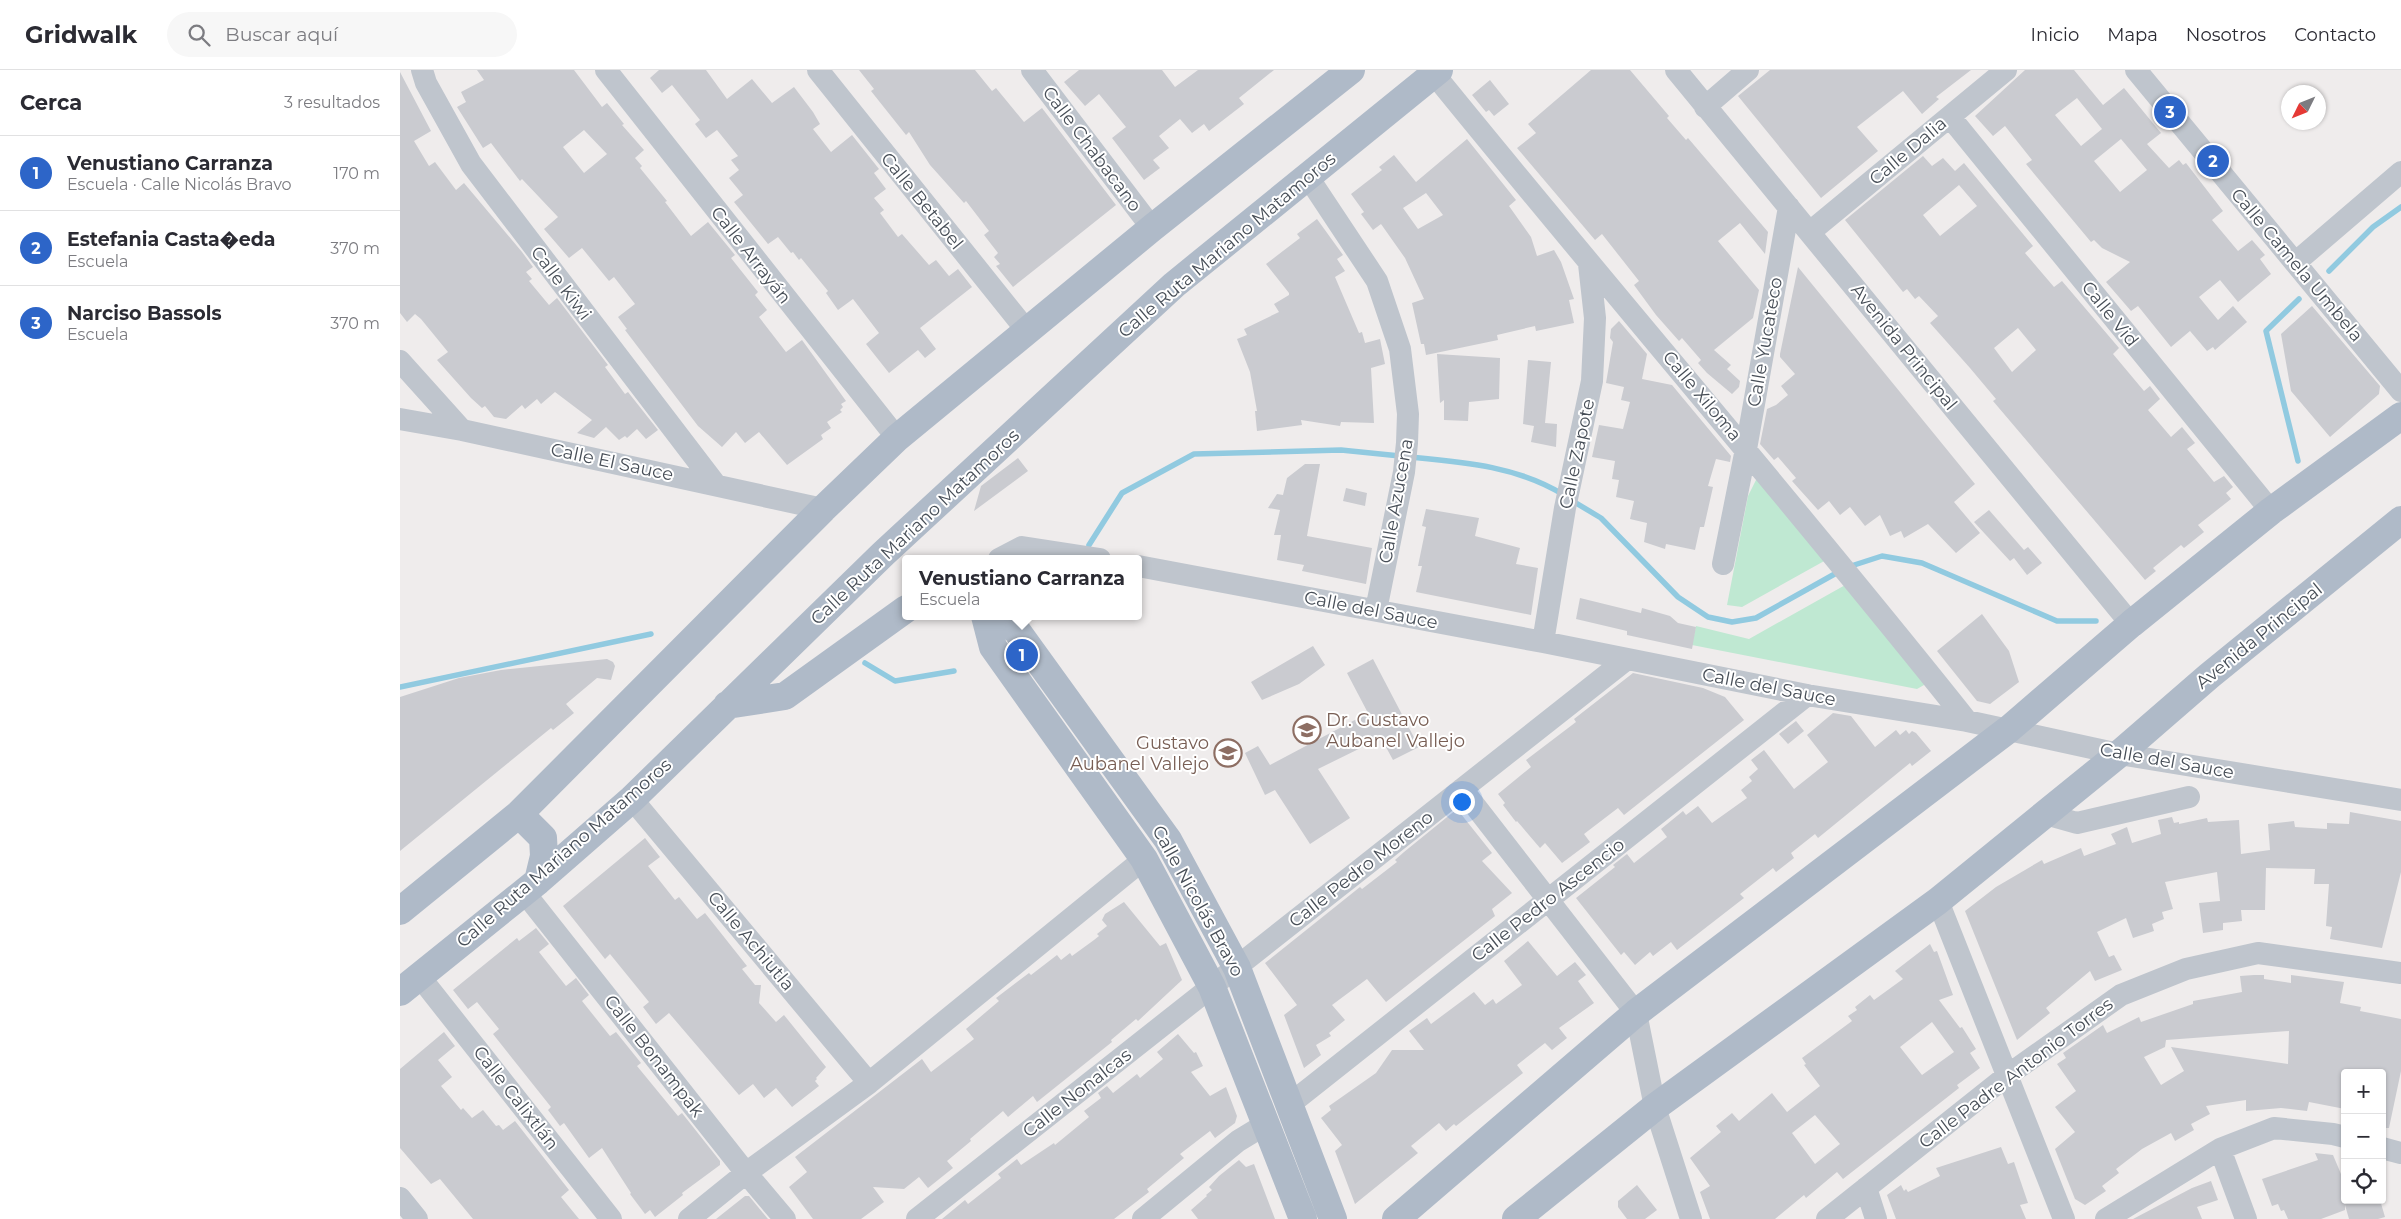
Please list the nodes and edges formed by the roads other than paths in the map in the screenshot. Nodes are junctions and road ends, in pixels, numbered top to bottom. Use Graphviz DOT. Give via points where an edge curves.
graph roads {
  1 [pos="422,70"];
  2 [pos="606,70"];
  3 [pos="818,70"];
  4 [pos="1351,70"];
  5 [pos="1676,70"];
  6 [pos="1748,70"];
  7 [pos="2006,70"];
  8 [pos="2136,70"];
  9 [pos="1038,72"];
  10 [pos="1436,72"];
  11 [pos="1705,107"];
  12 [pos="1950,117"];
  13 [pos="2401,172"];
  14 [pos="1308,177"];
  15 [pos="1789,207"];
  16 [pos="1152,228"];
  17 [pos="1810,232"];
  18 [pos="2296,262"];
  19 [pos="1589,264"];
  20 [pos="1027,331"];
  21 [pos="400,361"];
  22 [pos="2401,390"];
  23 [pos="2401,416"];
  24 [pos="400,419"];
  25 [pos="462,430"];
  26 [pos="897,438"];
  27 [pos="1746,449"];
  28 [pos="716,485"];
  29 [pos="823,510"];
  30 [pos="2271,511"];
  31 [pos="2401,520"];
  32 [pos="1006,555"];
  33 [pos="1076,555"];
  34 [pos="1723,564"];
  35 [pos="1142,567"];
  36 [pos="1376,610"];
  37 [pos="902,612"];
  38 [pos="986,620"];
  39 [pos="1006,620"];
  40 [pos="2131,624"];
  41 [pos="1543,642"];
  42 [pos="1627,659"];
  43 [pos="1806,695"];
  44 [pos="727,705"];
  45 [pos="1967,721"];
  46 [pos="2009,729"];
  47 [pos="2119,754"];
  48 [pos="1462,789"];
  49 [pos="2188,797"];
  50 [pos="632,799"];
  51 [pos="2401,800"];
  52 [pos="519,814"];
  53 [pos="2045,814"];
  54 [pos="1144,859"];
  55 [pos="531,886"];
  56 [pos="1548,900"];
  57 [pos="1938,901"];
  58 [pos="400,911"];
  59 [pos="1237,968"];
  60 [pos="2401,973"];
  61 [pos="410,984"];
  62 [pos="1212,987"];
  63 [pos="1636,1013"];
  64 [pos="2008,1074"];
  65 [pos="869,1083"];
  66 [pos="1290,1104"];
  67 [pos="1655,1107"];
  68 [pos="1266,1124"];
  69 [pos="2341,1136"];
  70 [pos="2220,1149"];
  71 [pos="2386,1149"];
  72 [pos="2401,1153"];
  73 [pos="746,1174"];
  74 [pos="1866,1188"];
  75 [pos="400,1198"];
  76 [pos="417,1219"];
  77 [pos="611,1219"];
  78 [pos="689,1219"];
  79 [pos="785,1219"];
  80 [pos="917,1219"];
  81 [pos="1143,1219"];
  82 [pos="1302,1219"];
  83 [pos="1332,1219"];
  84 [pos="1396,1219"];
  85 [pos="1516,1219"];
  86 [pos="1691,1219"];
  87 [pos="1827,1219"];
  88 [pos="1876,1219"];
  89 [pos="2064,1219"];
  90 [pos="2106,1219"];
  91 [pos="2246,1219"];
  1 -- 28 [label="street, Calle Kiwi" via="471,164"];
  2 -- 26 [label="street, Calle Arrayán"];
  3 -- 20 [label="street, Calle Betabel"];
  4 -- 16 [label="main road"];
  5 -- 11 [label="street, Avenida Principal"];
  6 -- 11 [label="street"];
  7 -- 12 [label="street, Calle Dalia"];
  8 -- 18 [label="street, Calle Camela Umbela"];
  9 -- 16 [label="street, Calle Chabacano"];
  10 -- 14 [label="main road, Calle Ruta Mariano Matamoros"];
  10 -- 19 [label="street, Calle Xiloma"];
  11 -- 15 [label="street, Avenida Principal"];
  12 -- 17 [label="street, Calle Dalia"];
  12 -- 30 [label="street, Calle Vid"];
  13 -- 18 [label="street"];
  14 -- 36 [label="street, Calle Azucena" via="1377,281 1400,349 1408,414 1407,443"];
  14 -- 44 [label="main road, Calle Ruta Mariano Matamoros" via="1174,285 883,554"];
  15 -- 17 [label="street, Avenida Principal"];
  15 -- 27 [label="street, Calle Yucateco"];
  16 -- 20 [label="main road"];
  17 -- 40 [label="street, Avenida Principal"];
  18 -- 22 [label="street, Calle Camela Umbela"];
  19 -- 27 [label="street, Calle Xiloma"];
  19 -- 41 [label="street, Calle Zapote" via="1595,318 1592,381 1570,481"];
  20 -- 26 [label="main road"];
  21 -- 25 [label="street"];
  23 -- 30 [label="main road"];
  24 -- 25 [label="street, Calle El Sauce"];
  25 -- 28 [label="street, Calle El Sauce"];
  26 -- 29 [label="main road"];
  27 -- 34 [label="street, Calle Yucateco"];
  27 -- 45 [label="street, Calle Xiloma"];
  28 -- 29 [label="street, Calle El Sauce"];
  29 -- 52 [label="main road"];
  30 -- 40 [label="main road"];
  31 -- 47 [label="main road, Avenida Principal" via="2209,676"];
  32 -- 33 [label="street" via="1022,546"];
  35 -- 36 [label="street, Calle del Sauce"];
  36 -- 41 [label="street, Calle del Sauce"];
  37 -- 44 [label="main road" via="785,696"];
  38 -- 54 [label="main road, Calle Nicolás Bravo" via="993,648"];
  39 -- 59 [label="main road, Calle Nicolás Bravo" via="1168,840"];
  40 -- 46 [label="main road"];
  41 -- 42 [label="street, Calle del Sauce"];
  42 -- 43 [label="street, Calle del Sauce"];
  42 -- 48 [label="street, Calle Pedro Moreno"];
  43 -- 45 [label="street, Calle del Sauce"];
  43 -- 56 [label="street, Calle Pedro Ascencio"];
  44 -- 50 [label="main road, Calle Ruta Mariano Matamoros"];
  45 -- 46 [label="street, Calle del Sauce"];
  46 -- 47 [label="street, Calle del Sauce"];
  46 -- 63 [label="main road"];
  47 -- 51 [label="street, Calle del Sauce"];
  47 -- 53 [label="main road, Avenida Principal"];
  48 -- 56 [label="street"];
  48 -- 59 [label="street, Calle Pedro Moreno"];
  49 -- 53 [label="street" via="2077,823"];
  50 -- 55 [label="main road, Calle Ruta Mariano Matamoros"];
  50 -- 65 [label="street, Calle Achiutla"];
  52 -- 55 [label="main road" via="543,838 544,856"];
  52 -- 58 [label="main road"];
  53 -- 57 [label="main road, Avenida Principal"];
  54 -- 62 [label="main road, Calle Nicolás Bravo"];
  54 -- 65 [label="street"];
  55 -- 61 [label="main road, Calle Ruta Mariano Matamoros"];
  55 -- 73 [label="street, Calle Bonampak"];
  56 -- 63 [label="street"];
  56 -- 66 [label="street, Calle Pedro Ascencio"];
  57 -- 64 [label="street"];
  57 -- 67 [label="main road, Avenida Principal"];
  59 -- 62 [label="street, Calle Nonalcas"];
  59 -- 66 [label="main road, Calle Nicolás Bravo"];
  60 -- 64 [label="street, Calle Padre Antonio Torres" via="2258,953 2186,969 2121,995"];
  61 -- 77 [label="street, Calle Calixtlán"];
  62 -- 68 [label="main road, Calle Nicolás Bravo"];
  62 -- 80 [label="street, Calle Nonalcas"];
  63 -- 67 [label="street"];
  63 -- 84 [label="main road"];
  64 -- 74 [label="street, Calle Padre Antonio Torres"];
  64 -- 89 [label="street"];
  65 -- 73 [label="street"];
  66 -- 83 [label="main road, Calle Nicolás Bravo"];
  67 -- 85 [label="main road, Avenida Principal"];
  67 -- 86 [label="street"];
  68 -- 81 [label="street" via="1238,1141"];
  68 -- 82 [label="main road, Calle Nicolás Bravo"];
  69 -- 70 [label="street" via="2274,1128"];
  70 -- 90 [label="street"];
  70 -- 91 [label="street"];
  71 -- 72 [label="street"];
  73 -- 78 [label="street"];
  73 -- 79 [label="street, Calle Bonampak"];
  74 -- 87 [label="street, Calle Padre Antonio Torres"];
  74 -- 88 [label="street"];
  75 -- 76 [label="street"];
}
